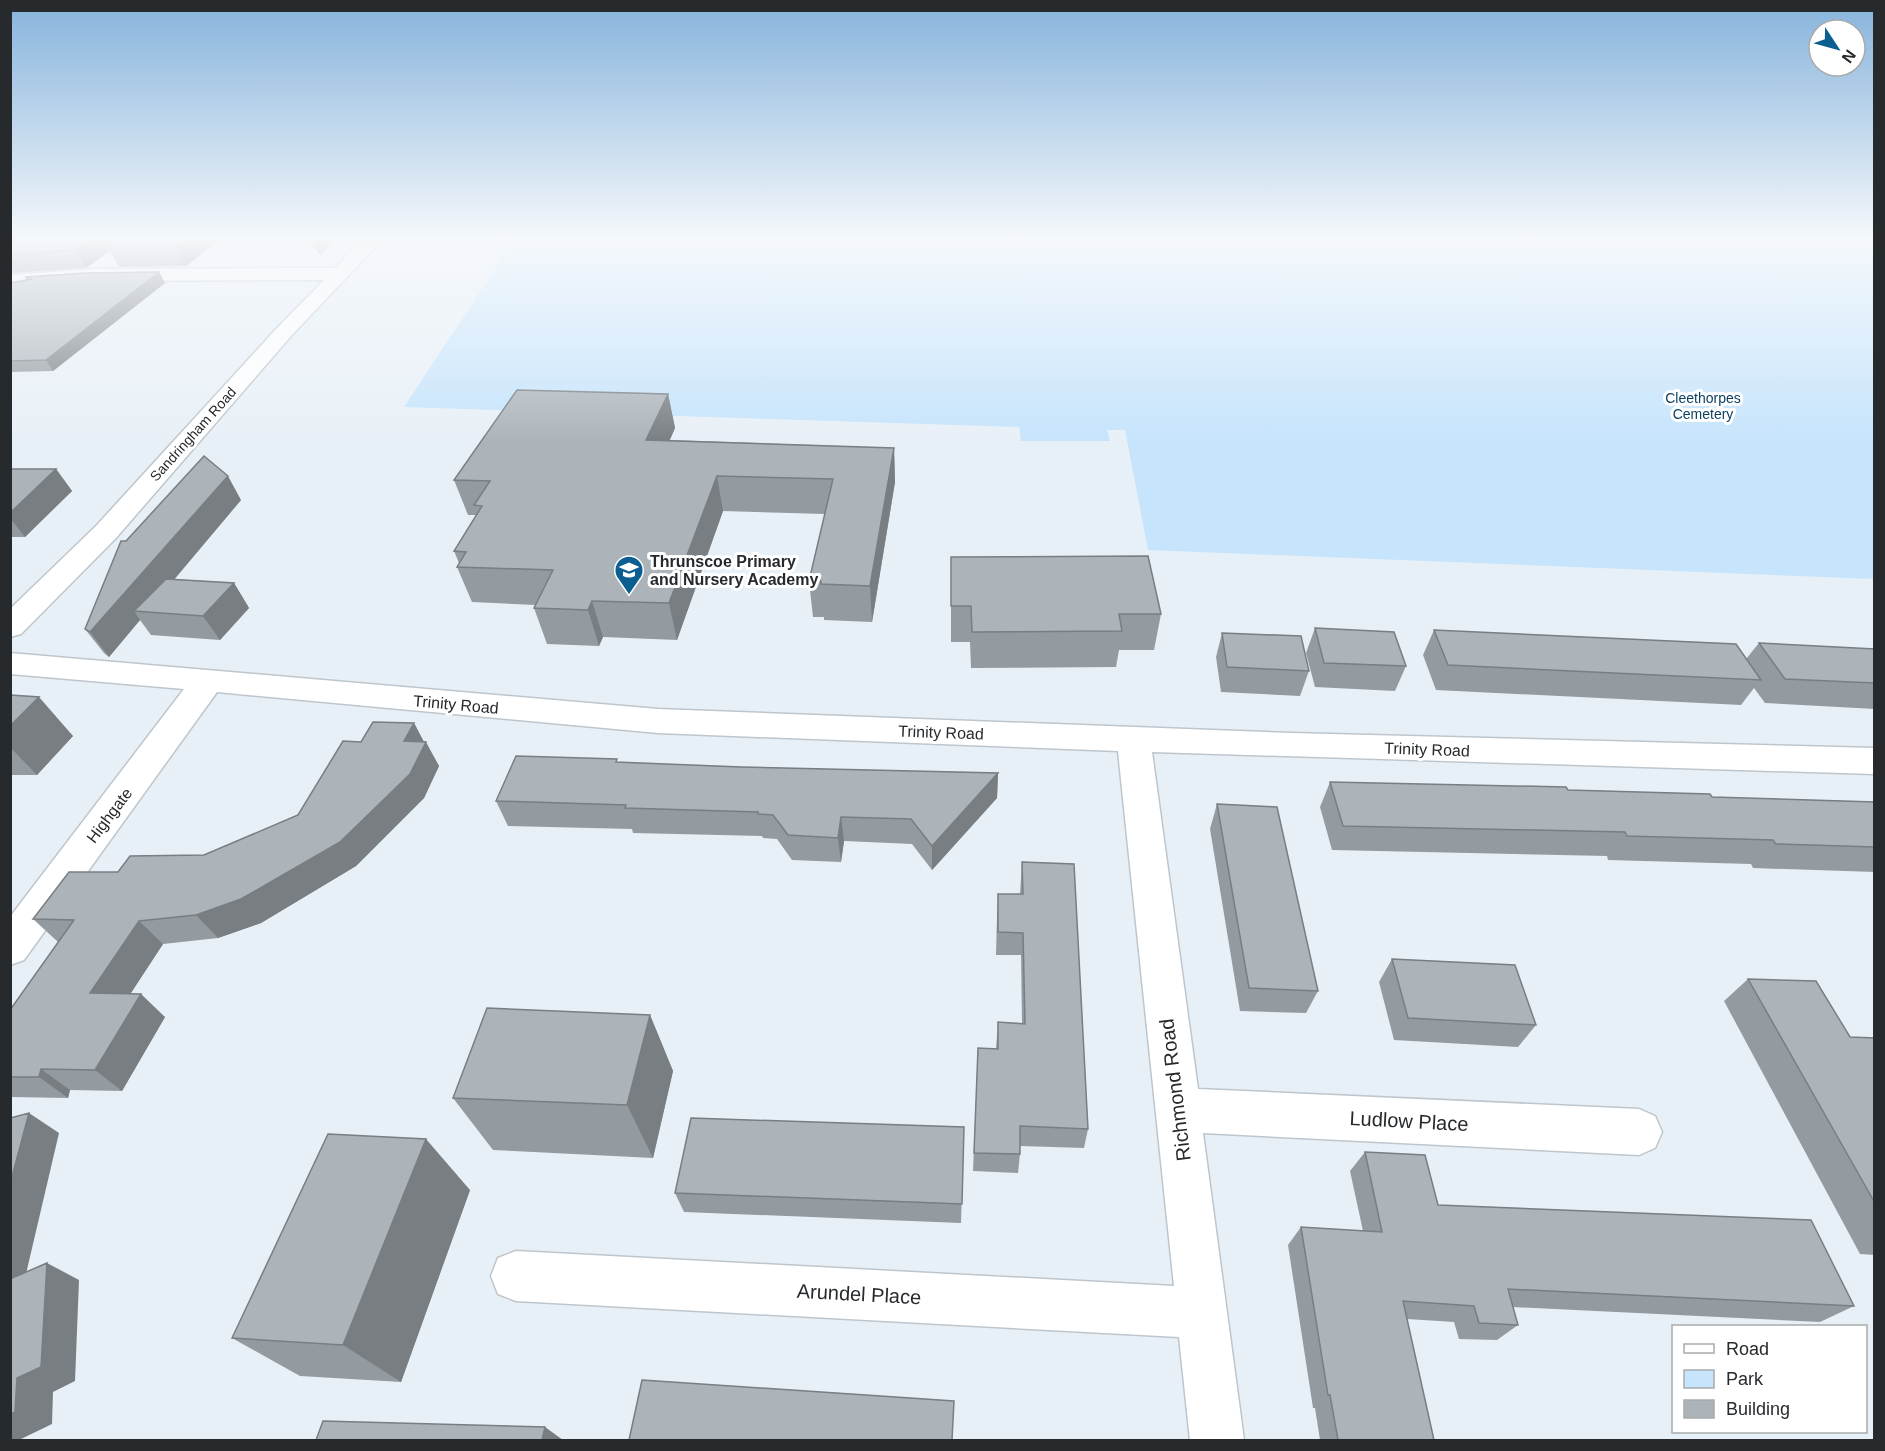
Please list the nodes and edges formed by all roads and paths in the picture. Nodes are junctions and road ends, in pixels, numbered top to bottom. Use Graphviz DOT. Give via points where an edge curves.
graph roads {
  1 [pos="308,307"];
  2 [pos="10,627"];
  3 [pos="10,663"];
  4 [pos="208,681"];
  5 [pos="1134,739"];
  6 [pos="1875,761"];
  7 [pos="10,948"];
  8 [pos="1178,1110"];
  9 [pos="1640,1132"];
  10 [pos="516,1276"];
  11 [pos="1202,1313"];
  12 [pos="1217,1440"];
  1 -- 2 [label="street, Sandringham Road" via="106,532"];
  3 -- 4 [label="street, Trinity Road"];
  4 -- 5 [label="street, Trinity Road" via="657,721"];
  4 -- 7 [label="street, Highgate"];
  5 -- 6 [label="street, Trinity Road"];
  5 -- 8 [label="street, Richmond Road"];
  8 -- 9 [label="street, Ludlow Place"];
  8 -- 11 [label="street, Richmond Road"];
  10 -- 11 [label="street, Arundel Place"];
  11 -- 12 [label="street, Richmond Road"];
}
